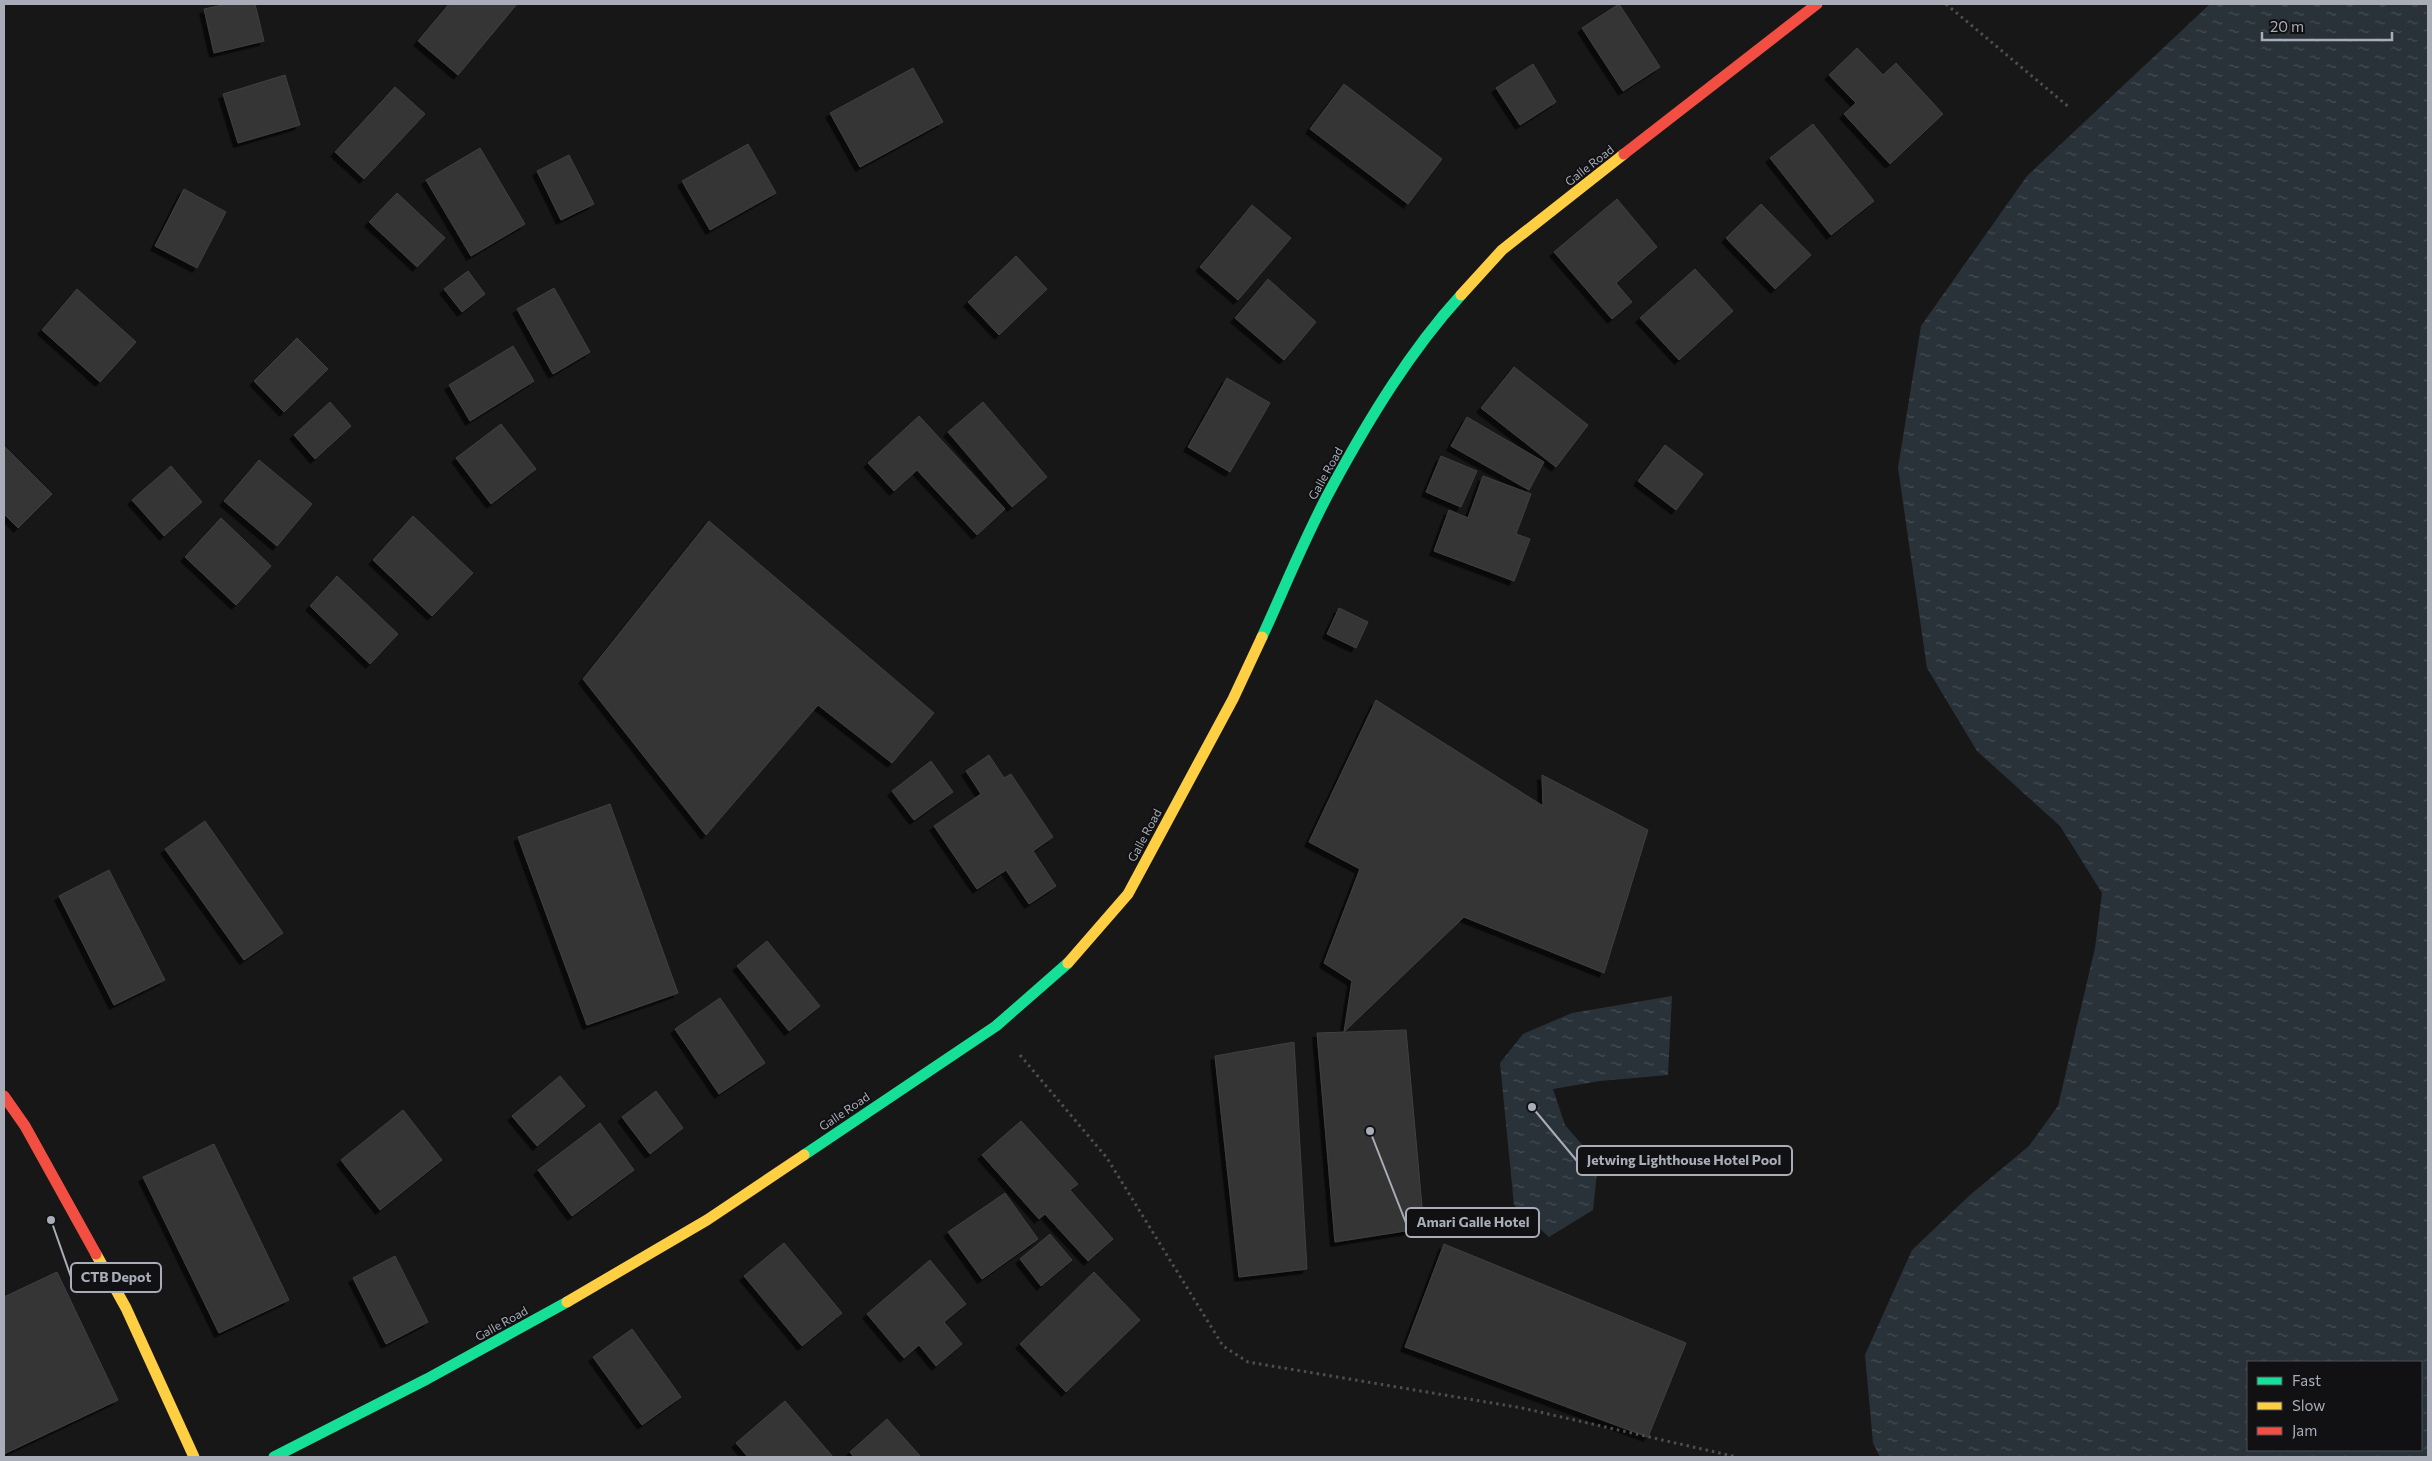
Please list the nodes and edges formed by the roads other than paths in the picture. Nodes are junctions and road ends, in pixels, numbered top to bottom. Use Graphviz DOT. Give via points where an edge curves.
graph roads {
  1 [pos="1817,4"];
  2 [pos="4,1096"];
  3 [pos="194,1457"];
  4 [pos="274,1457"];
  1 -- 4 [label="main road, Galle Road" via="1502,250 1446,312 1382,402 1332,486 1232,699 1128,894 1065,967 996,1026 707,1220 427,1380"];
  2 -- 3 [label="main road" via="25,1126 126,1308"];
}
